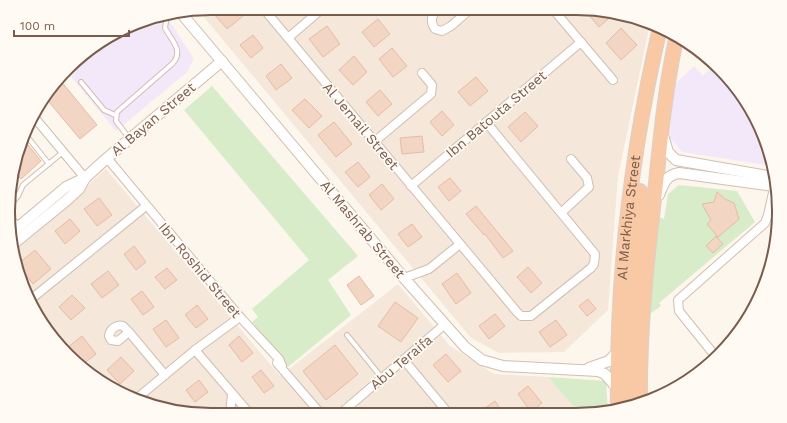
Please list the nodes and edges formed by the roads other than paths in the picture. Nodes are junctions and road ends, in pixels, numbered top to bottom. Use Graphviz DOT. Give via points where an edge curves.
graph roads {
  1 [pos="269,15"];
  2 [pos="315,15"];
  3 [pos="433,15"];
  4 [pos="464,15"];
  5 [pos="561,15"];
  6 [pos="185,17"];
  7 [pos="166,21"];
  8 [pos="659,34"];
  9 [pos="288,38"];
  10 [pos="581,42"];
  11 [pos="676,42"];
  12 [pos="222,61"];
  13 [pos="422,73"];
  14 [pos="613,80"];
  15 [pos="81,82"];
  16 [pos="116,115"];
  17 [pos="36,122"];
  18 [pos="486,122"];
  19 [pos="662,128"];
  20 [pos="130,138"];
  21 [pos="29,139"];
  22 [pos="374,142"];
  23 [pos="64,152"];
  24 [pos="636,155"];
  25 [pos="107,158"];
  26 [pos="571,160"];
  27 [pos="49,164"];
  28 [pos="768,176"];
  29 [pos="85,178"];
  30 [pos="412,186"];
  31 [pos="770,186"];
  32 [pos="772,197"];
  33 [pos="15,199"];
  34 [pos="146,206"];
  35 [pos="562,212"];
  36 [pos="652,219"];
  37 [pos="15,221"];
  38 [pos="19,226"];
  39 [pos="16,229"];
  40 [pos="18,240"];
  41 [pos="460,244"];
  42 [pos="404,278"];
  43 [pos="34,297"];
  44 [pos="240,317"];
  45 [pos="444,326"];
  46 [pos="129,332"];
  47 [pos="347,335"];
  48 [pos="195,350"];
  49 [pos="618,351"];
  50 [pos="712,352"];
  51 [pos="404,360"];
  52 [pos="585,369"];
  53 [pos="165,375"];
  54 [pos="382,378"];
  55 [pos="617,388"];
  56 [pos="232,394"];
  57 [pos="141,395"];
  58 [pos="640,397"];
  59 [pos="629,400"];
  60 [pos="618,403"];
  61 [pos="231,408"];
  62 [pos="244,408"];
  63 [pos="316,408"];
  64 [pos="347,408"];
  65 [pos="444,408"];
  1 -- 9 [label="street, Al Jemail Street"];
  2 -- 9 [label="street"];
  3 -- 4 [label="street" via="431,22 435,29 442,31"];
  5 -- 10 [label="street"];
  6 -- 12 [label="street, Al Mashrab Street"];
  7 -- 16 [label="lane" via="165,28 176,46 177,58"];
  8 -- 24 [label="highway, Al Markhiya Street"];
  9 -- 22 [label="street, Al Jemail Street"];
  10 -- 14 [label="street"];
  10 -- 18 [label="street, Ibn Batouta Street"];
  11 -- 19 [label="highway, Al Markhiya Street"];
  12 -- 20 [label="street, Al Bayan Street"];
  12 -- 42 [label="street, Al Mashrab Street"];
  13 -- 22 [label="street" via="432,85 431,94"];
  15 -- 16 [label="lane" via="104,110"];
  16 -- 20 [label="lane" via="116,121"];
  17 -- 23 [label="street"];
  18 -- 30 [label="street, Ibn Batouta Street"];
  18 -- 35 [label="street, Al Jemail Street"];
  19 -- 28 [label="street" via="668,152 676,160"];
  19 -- 36 [label="highway, Al Markhiya Street"];
  20 -- 25 [label="street, Al Bayan Street"];
  21 -- 27 [label="lane"];
  22 -- 30 [label="street, Al Jemail Street"];
  23 -- 27 [label="lane"];
  23 -- 29 [label="street"];
  24 -- 49 [label="highway, Al Markhiya Street" via="628,220"];
  24 -- 59 [label="highway" via="641,176"];
  25 -- 29 [label="street, Al Bayan Street"];
  25 -- 34 [label="street, Ibn Roshid Street"];
  26 -- 35 [label="street" via="587,178 589,187"];
  27 -- 33 [label="lane" via="23,184"];
  29 -- 38 [label="street, Al Bayan Street" via="66,187"];
  29 -- 40 [label="street, Al Bayan Street" via="79,189"];
  30 -- 41 [label="street, Al Jemail Street"];
  31 -- 36 [label="street" via="675,174 663,183"];
  32 -- 50 [label="street" via="765,223 678,300 679,311"];
  34 -- 43 [label="street"];
  34 -- 44 [label="street, Ibn Roshid Street"];
  35 -- 41 [label="street, Al Jemail Street" via="592,249 596,259 591,268 531,316 521,316 517,312"];
  36 -- 58 [label="highway, Al Markhiya Street" via="643,314"];
  37 -- 38 [label="lane"];
  38 -- 39 [label="street, Al Bayan Street"];
  41 -- 42 [label="street" via="429,269"];
  42 -- 45 [label="street, Al Mashrab Street"];
  44 -- 48 [label="street"];
  44 -- 63 [label="street, Ibn Roshid Street" via="279,359"];
  45 -- 51 [label="street, Abu Teraifa"];
  45 -- 52 [label="street, Al Mashrab Street" via="473,354 492,363 517,368"];
  46 -- 53 [label="street"];
  47 -- 54 [label="lane"];
  48 -- 53 [label="street"];
  48 -- 56 [label="street"];
  49 -- 52 [label="street, Al Mashrab Street" via="609,361"];
  49 -- 55 [label="highway, Al Markhiya Street"];
  51 -- 54 [label="street, Abu Teraifa"];
  51 -- 65 [label="street"];
  52 -- 55 [label="street, Al Mashrab Street" via="605,374"];
  53 -- 57 [label="street"];
  54 -- 64 [label="street, Abu Teraifa"];
  55 -- 60 [label="highway, Al Markhiya Street"];
  56 -- 61 [label="street"];
  56 -- 62 [label="street"];
}
